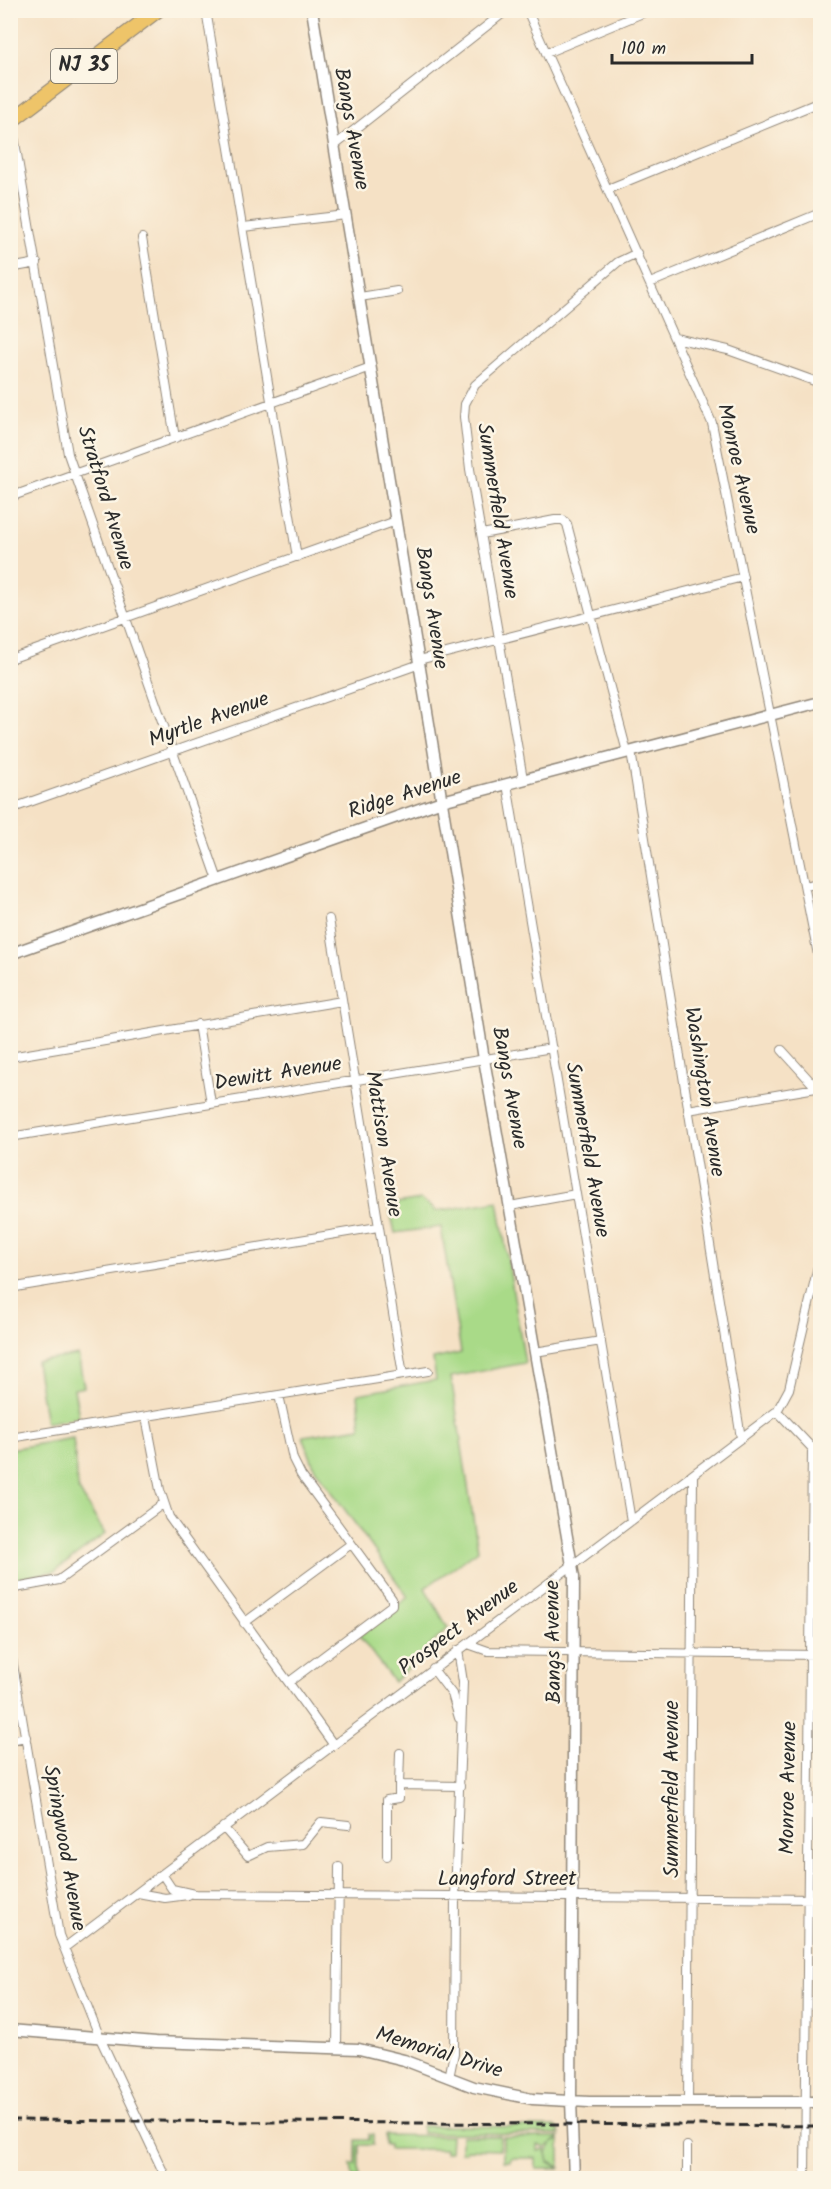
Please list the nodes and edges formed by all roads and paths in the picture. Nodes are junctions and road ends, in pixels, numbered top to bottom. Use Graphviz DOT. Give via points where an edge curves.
graph roads {
  1 [pos="158,10"];
  2 [pos="206,10"];
  3 [pos="312,10"];
  4 [pos="507,10"];
  5 [pos="527,10"];
  6 [pos="651,10"];
  7 [pos="546,53"];
  8 [pos="820,102"];
  9 [pos="11,118"];
  10 [pos="334,146"];
  11 [pos="608,189"];
  12 [pos="820,213"];
  13 [pos="346,215"];
  14 [pos="243,227"];
  15 [pos="142,238"];
  16 [pos="637,253"];
  17 [pos="37,263"];
  18 [pos="10,268"];
  19 [pos="650,283"];
  20 [pos="397,291"];
  21 [pos="360,297"];
  22 [pos="675,338"];
  23 [pos="371,367"];
  24 [pos="820,383"];
  25 [pos="271,403"];
  26 [pos="175,438"];
  27 [pos="75,474"];
  28 [pos="10,497"];
  29 [pos="396,521"];
  30 [pos="482,534"];
  31 [pos="297,557"];
  32 [pos="743,577"];
  33 [pos="592,616"];
  34 [pos="125,619"];
  35 [pos="500,639"];
  36 [pos="10,659"];
  37 [pos="420,662"];
  38 [pos="820,702"];
  39 [pos="771,715"];
  40 [pos="173,752"];
  41 [pos="629,752"];
  42 [pos="524,779"];
  43 [pos="507,784"];
  44 [pos="442,801"];
  45 [pos="10,809"];
  46 [pos="218,880"];
  47 [pos="820,883"];
  48 [pos="805,886"];
  49 [pos="328,919"];
  50 [pos="816,923"];
  51 [pos="10,954"];
  52 [pos="820,966"];
  53 [pos="342,1001"];
  54 [pos="198,1024"];
  55 [pos="552,1048"];
  56 [pos="782,1050"];
  57 [pos="10,1057"];
  58 [pos="484,1059"];
  59 [pos="355,1080"];
  60 [pos="818,1090"];
  61 [pos="211,1103"];
  62 [pos="688,1110"];
  63 [pos="10,1137"];
  64 [pos="576,1194"];
  65 [pos="510,1206"];
  66 [pos="378,1227"];
  67 [pos="820,1258"];
  68 [pos="10,1288"];
  69 [pos="601,1341"];
  70 [pos="535,1352"];
  71 [pos="428,1371"];
  72 [pos="403,1375"];
  73 [pos="279,1395"];
  74 [pos="777,1411"];
  75 [pos="146,1417"];
  76 [pos="10,1438"];
  77 [pos="741,1438"];
  78 [pos="816,1446"];
  79 [pos="693,1476"];
  80 [pos="164,1503"];
  81 [pos="631,1521"];
  82 [pos="351,1544"];
  83 [pos="572,1566"];
  84 [pos="10,1588"];
  85 [pos="244,1623"];
  86 [pos="468,1644"];
  87 [pos="10,1647"];
  88 [pos="458,1650"];
  89 [pos="575,1653"];
  90 [pos="691,1654"];
  91 [pos="808,1655"];
  92 [pos="820,1655"];
  93 [pos="433,1669"];
  94 [pos="289,1682"];
  95 [pos="462,1730"];
  96 [pos="26,1737"];
  97 [pos="10,1740"];
  98 [pos="333,1744"];
  99 [pos="400,1753"];
  100 [pos="399,1785"];
  101 [pos="460,1786"];
  102 [pos="348,1825"];
  103 [pos="223,1827"];
  104 [pos="387,1856"];
  105 [pos="339,1867"];
  106 [pos="162,1875"];
  107 [pos="138,1893"];
  108 [pos="194,1894"];
  109 [pos="339,1896"];
  110 [pos="455,1897"];
  111 [pos="573,1897"];
  112 [pos="689,1898"];
  113 [pos="806,1899"];
  114 [pos="820,1899"];
  115 [pos="64,1948"];
  116 [pos="10,2030"];
  117 [pos="100,2038"];
  118 [pos="337,2048"];
  119 [pos="449,2078"];
  120 [pos="571,2101"];
  121 [pos="688,2102"];
  122 [pos="805,2102"];
  123 [pos="820,2102"];
  124 [pos="687,2146"];
  125 [pos="166,2178"];
  126 [pos="574,2178"];
  127 [pos="687,2178"];
  128 [pos="805,2178"];
  1 -- 9 [label="main road, NJ 35"];
  2 -- 14 [label="street"];
  3 -- 10 [label="street, Bangs Avenue"];
  4 -- 10 [label="street"];
  5 -- 7 [label="street, Monroe Avenue"];
  6 -- 7 [label="street"];
  7 -- 11 [label="street, Monroe Avenue"];
  8 -- 11 [label="street"];
  9 -- 17 [label="street, Stratford Avenue"];
  10 -- 13 [label="street, Bangs Avenue"];
  11 -- 16 [label="street, Monroe Avenue"];
  12 -- 19 [label="street"];
  13 -- 14 [label="street"];
  13 -- 21 [label="street, Bangs Avenue"];
  14 -- 25 [label="street"];
  15 -- 26 [label="street"];
  16 -- 19 [label="street, Monroe Avenue"];
  16 -- 30 [label="street, Summerfield Avenue" via="618,262 498,363 468,396 464,417"];
  17 -- 18 [label="street"];
  17 -- 27 [label="street, Stratford Avenue" via="68,454"];
  19 -- 22 [label="street, Monroe Avenue"];
  20 -- 21 [label="street"];
  21 -- 23 [label="street, Bangs Avenue"];
  22 -- 24 [label="street" via="728,350"];
  22 -- 32 [label="street, Monroe Avenue" via="712,423"];
  23 -- 25 [label="street"];
  23 -- 29 [label="street, Bangs Avenue"];
  25 -- 26 [label="street"];
  25 -- 31 [label="street"];
  26 -- 27 [label="street"];
  27 -- 28 [label="street"];
  27 -- 34 [label="street, Stratford Avenue"];
  29 -- 31 [label="street"];
  29 -- 37 [label="street, Bangs Avenue"];
  30 -- 33 [label="street, Washington Avenue" via="563,520 569,529"];
  30 -- 35 [label="street, Summerfield Avenue"];
  31 -- 34 [label="street"];
  32 -- 33 [label="street, Myrtle Avenue"];
  32 -- 39 [label="street, Monroe Avenue"];
  33 -- 35 [label="street, Myrtle Avenue"];
  33 -- 41 [label="street, Washington Avenue"];
  34 -- 36 [label="street"];
  34 -- 40 [label="street, Stratford Avenue"];
  35 -- 37 [label="street, Myrtle Avenue"];
  35 -- 42 [label="street, Summerfield Avenue"];
  37 -- 40 [label="street, Myrtle Avenue"];
  37 -- 44 [label="street, Bangs Avenue"];
  38 -- 39 [label="street, Ridge Avenue"];
  39 -- 41 [label="street, Ridge Avenue"];
  39 -- 48 [label="street, Monroe Avenue"];
  40 -- 45 [label="street, Myrtle Avenue"];
  40 -- 46 [label="street, Stratford Avenue"];
  41 -- 42 [label="street, Ridge Avenue"];
  41 -- 62 [label="street, Washington Avenue"];
  42 -- 43 [label="street, Ridge Avenue"];
  43 -- 44 [label="street, Ridge Avenue"];
  43 -- 55 [label="street, Summerfield Avenue"];
  44 -- 46 [label="street, Ridge Avenue"];
  44 -- 58 [label="street, Bangs Avenue"];
  46 -- 51 [label="street, Ridge Avenue"];
  47 -- 48 [label="street"];
  48 -- 50 [label="street, Monroe Avenue"];
  49 -- 53 [label="street, Mattison Avenue"];
  50 -- 52 [label="street, Monroe Avenue"];
  53 -- 54 [label="street"];
  53 -- 59 [label="street, Mattison Avenue"];
  54 -- 57 [label="street"];
  54 -- 61 [label="street"];
  55 -- 58 [label="street, Dewitt Avenue"];
  55 -- 64 [label="street, Summerfield Avenue"];
  56 -- 60 [label="street"];
  58 -- 59 [label="street, Dewitt Avenue"];
  58 -- 65 [label="street, Bangs Avenue"];
  59 -- 61 [label="street, Dewitt Avenue"];
  59 -- 66 [label="street, Mattison Avenue"];
  60 -- 62 [label="street"];
  61 -- 63 [label="street, Dewitt Avenue"];
  62 -- 77 [label="street, Washington Avenue"];
  64 -- 65 [label="street"];
  64 -- 69 [label="street, Summerfield Avenue"];
  65 -- 70 [label="street, Bangs Avenue"];
  66 -- 68 [label="street"];
  66 -- 72 [label="street, Mattison Avenue"];
  67 -- 74 [label="street, Prospect Avenue" via="789,1389"];
  69 -- 70 [label="street"];
  69 -- 81 [label="street, Summerfield Avenue"];
  70 -- 83 [label="street, Bangs Avenue"];
  71 -- 72 [label="street"];
  72 -- 73 [label="street"];
  73 -- 75 [label="street"];
  73 -- 82 [label="street" via="293,1459 309,1488"];
  74 -- 77 [label="street, Prospect Avenue"];
  74 -- 78 [label="street, Monroe Avenue"];
  75 -- 76 [label="street"];
  75 -- 80 [label="street"];
  77 -- 79 [label="street, Prospect Avenue"];
  78 -- 91 [label="street, Monroe Avenue"];
  79 -- 81 [label="street, Prospect Avenue"];
  79 -- 90 [label="street, Summerfield Avenue"];
  80 -- 84 [label="street" via="59,1580"];
  80 -- 85 [label="street" via="178,1531"];
  81 -- 83 [label="street, Prospect Avenue"];
  82 -- 85 [label="street"];
  82 -- 94 [label="street" via="392,1599 392,1605"];
  83 -- 86 [label="street, Prospect Avenue"];
  83 -- 89 [label="street, Bangs Avenue"];
  85 -- 94 [label="street"];
  86 -- 88 [label="street, Prospect Avenue"];
  86 -- 89 [label="street" via="488,1651"];
  87 -- 96 [label="street, Springwood Avenue"];
  88 -- 93 [label="street, Prospect Avenue"];
  88 -- 95 [label="street" via="463,1682"];
  89 -- 90 [label="street"];
  89 -- 111 [label="street, Bangs Avenue"];
  90 -- 91 [label="street"];
  90 -- 112 [label="street, Summerfield Avenue"];
  91 -- 92 [label="street"];
  91 -- 113 [label="street, Monroe Avenue"];
  93 -- 95 [label="street" via="452,1694"];
  93 -- 98 [label="street, Prospect Avenue"];
  94 -- 98 [label="street"];
  95 -- 101 [label="street"];
  96 -- 97 [label="street"];
  96 -- 115 [label="street, Springwood Avenue"];
  98 -- 103 [label="street, Prospect Avenue"];
  99 -- 100 [label="street"];
  100 -- 101 [label="street"];
  100 -- 104 [label="street" via="399,1798 387,1800"];
  101 -- 110 [label="street"];
  102 -- 103 [label="street" via="321,1822 303,1844 267,1847 248,1856"];
  103 -- 106 [label="street, Prospect Avenue"];
  105 -- 109 [label="street"];
  106 -- 107 [label="street, Prospect Avenue"];
  106 -- 108 [label="street, Langford Street" via="172,1890"];
  107 -- 108 [label="street, Langford Street" via="165,1898"];
  107 -- 115 [label="street, Prospect Avenue"];
  108 -- 109 [label="street, Langford Street"];
  109 -- 110 [label="street, Langford Street"];
  109 -- 118 [label="street"];
  110 -- 111 [label="street, Langford Street"];
  110 -- 119 [label="street" via="454,2053"];
  111 -- 112 [label="street, Langford Street"];
  111 -- 120 [label="street, Bangs Avenue"];
  112 -- 113 [label="street, Langford Street"];
  112 -- 121 [label="street, Summerfield Avenue"];
  113 -- 114 [label="street, Langford Street"];
  113 -- 122 [label="street, Monroe Avenue"];
  115 -- 117 [label="street, Springwood Avenue"];
  116 -- 117 [label="street, Memorial Drive"];
  117 -- 118 [label="street, Memorial Drive"];
  117 -- 125 [label="street, Springwood Avenue"];
  118 -- 119 [label="street, Memorial Drive" via="380,2053"];
  119 -- 120 [label="street, Memorial Drive" via="498,2094"];
  120 -- 121 [label="street, Memorial Drive"];
  120 -- 126 [label="street, Bangs Avenue"];
  121 -- 122 [label="street, Memorial Drive"];
  122 -- 123 [label="street, Memorial Drive"];
  122 -- 128 [label="street, Monroe Avenue"];
  124 -- 127 [label="street"];
}
